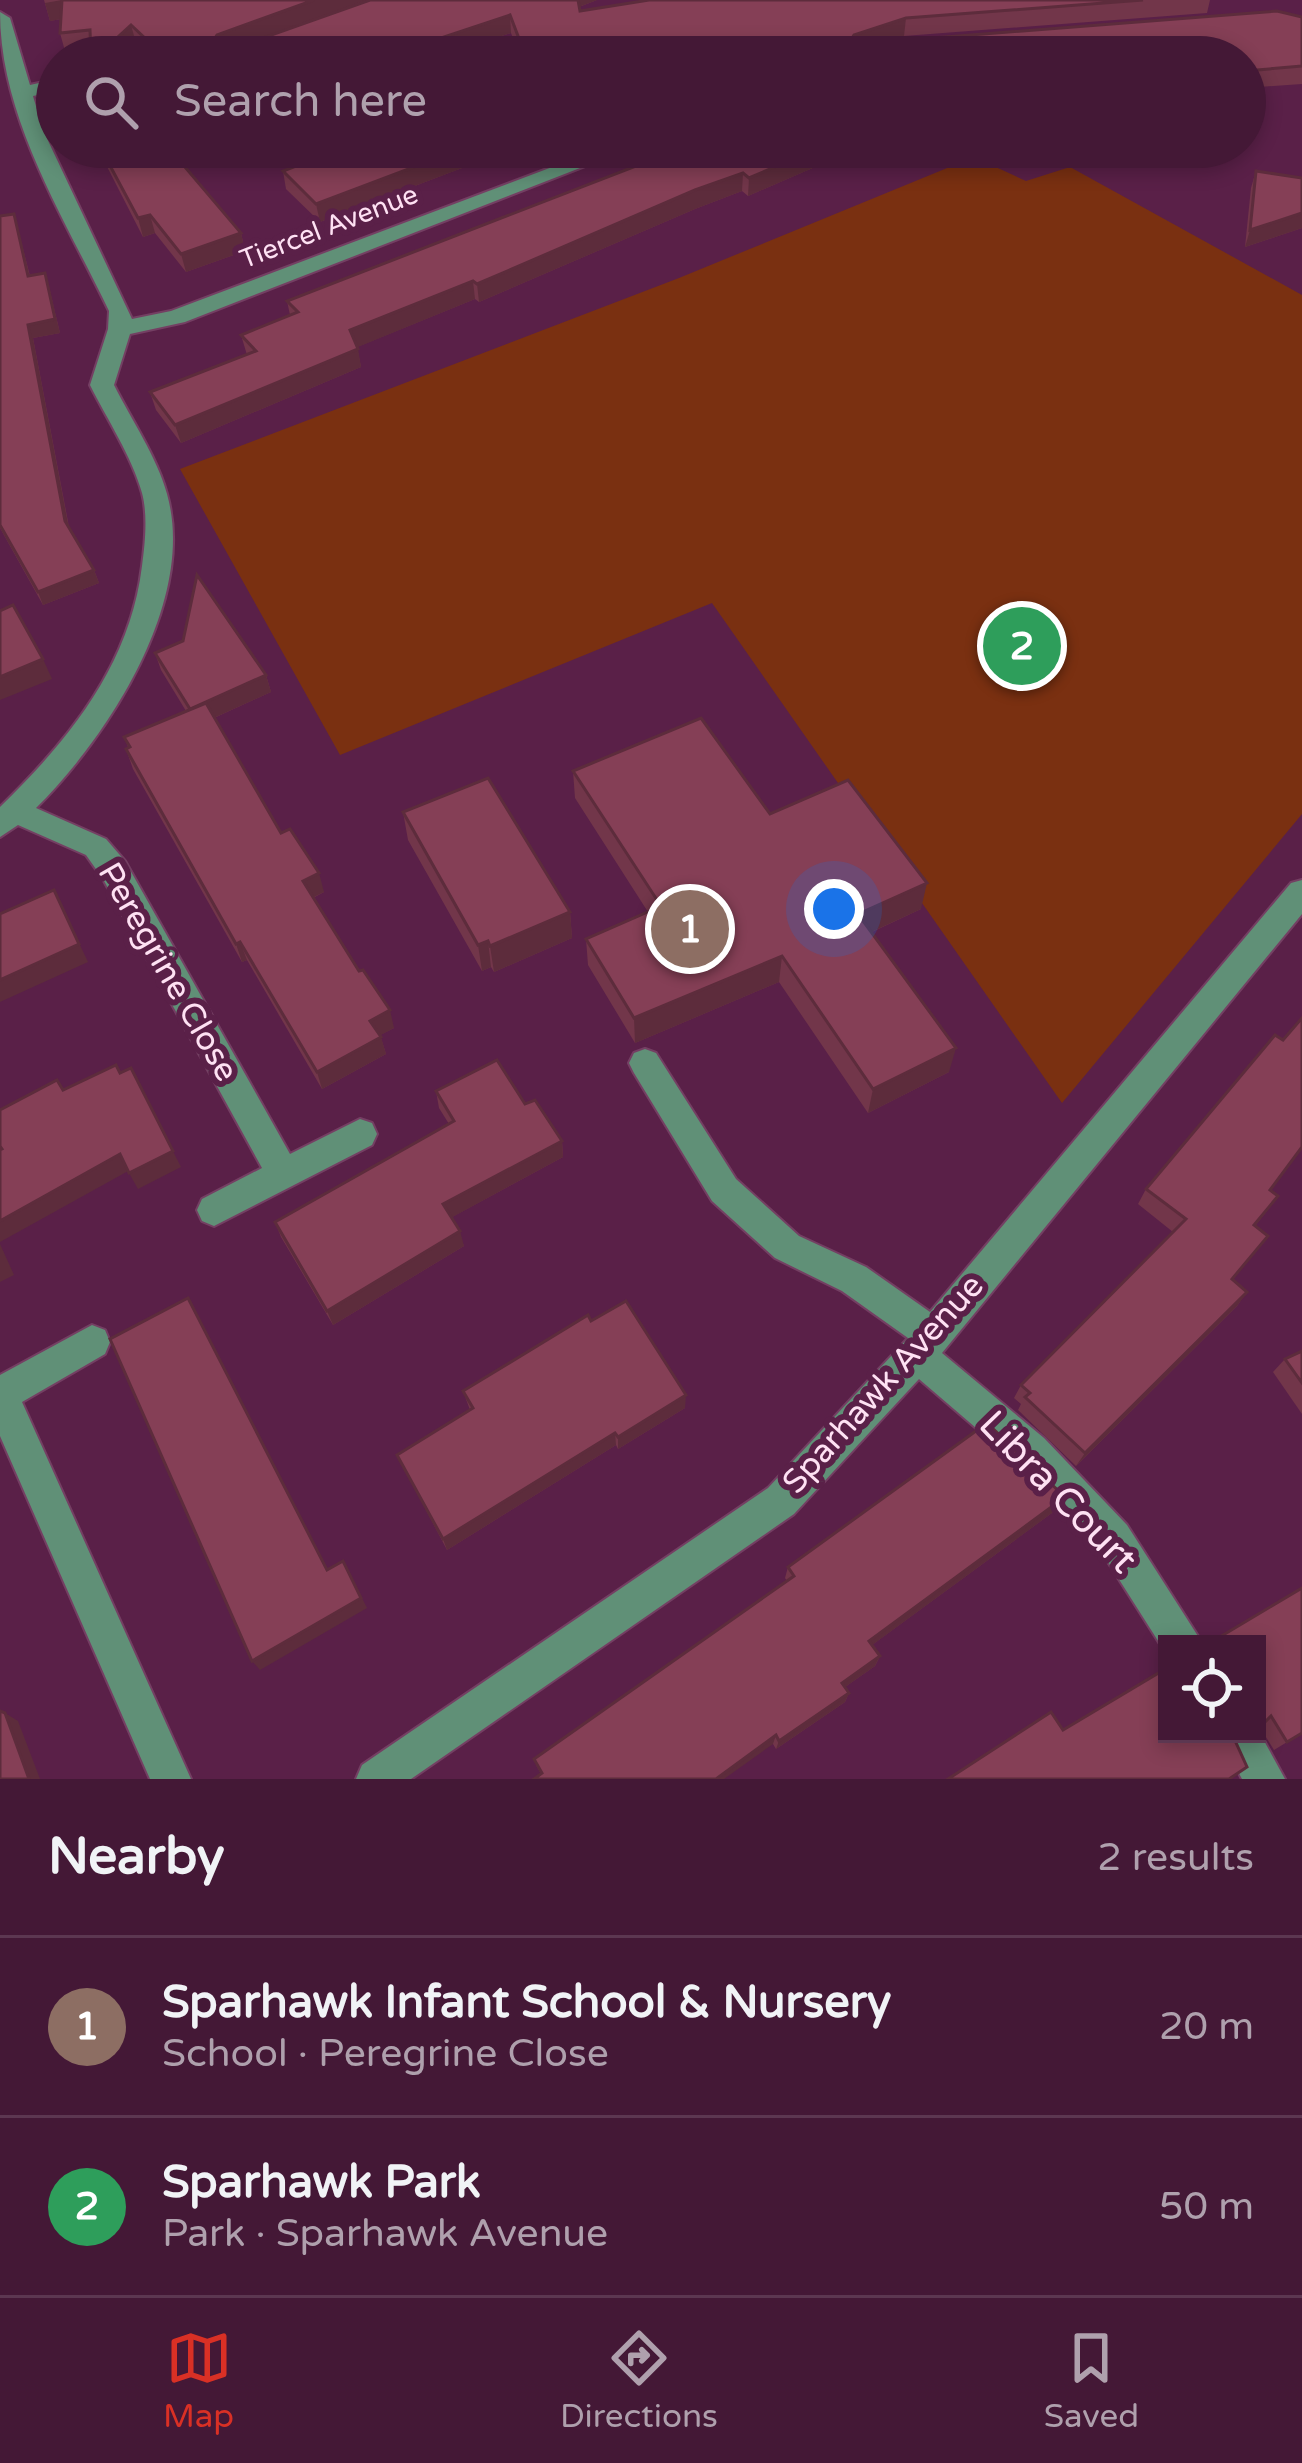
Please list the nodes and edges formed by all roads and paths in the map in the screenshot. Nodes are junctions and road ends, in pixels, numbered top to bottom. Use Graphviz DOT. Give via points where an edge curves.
graph roads {
  1 [pos="0,18"];
  2 [pos="36,90"];
  3 [pos="22,93"];
  4 [pos="36,136"];
  5 [pos="51,168"];
  6 [pos="569,168"];
  7 [pos="120,329"];
  8 [pos="8,818"];
  9 [pos="1302,892"];
  10 [pos="645,1063"];
  11 [pos="360,1134"];
  12 [pos="283,1174"];
  13 [pos="214,1210"];
  14 [pos="92,1342"];
  15 [pos="924,1344"];
  16 [pos="1,1394"];
  17 [pos="1177,1635"];
  18 [pos="1243,1743"];
  19 [pos="171,1779"];
  20 [pos="376,1779"];
  21 [pos="1265,1779"];
  1 -- 3 [label="street"];
  2 -- 3 [label="street"];
  3 -- 4 [label="street"];
  5 -- 7 [label="street" via="120,310"];
  6 -- 7 [label="street, Tiercel Avenue" via="178,317"];
  7 -- 8 [label="street" via="102,385 155,494 157,575 147,626 98,714"];
  8 -- 12 [label="street, Peregrine Close" via="96,848 114,870"];
  9 -- 15 [label="street, Sparhawk Avenue"];
  10 -- 15 [label="street, Libra Court" via="724,1190 787,1247 854,1279"];
  11 -- 12 [label="street"];
  12 -- 13 [label="street"];
  14 -- 16 [label="street"];
  15 -- 17 [label="street, Libra Court" via="1114,1538"];
  15 -- 20 [label="street, Sparhawk Avenue" via="781,1501"];
  16 -- 19 [label="street"];
  18 -- 21 [label="street"];
}
